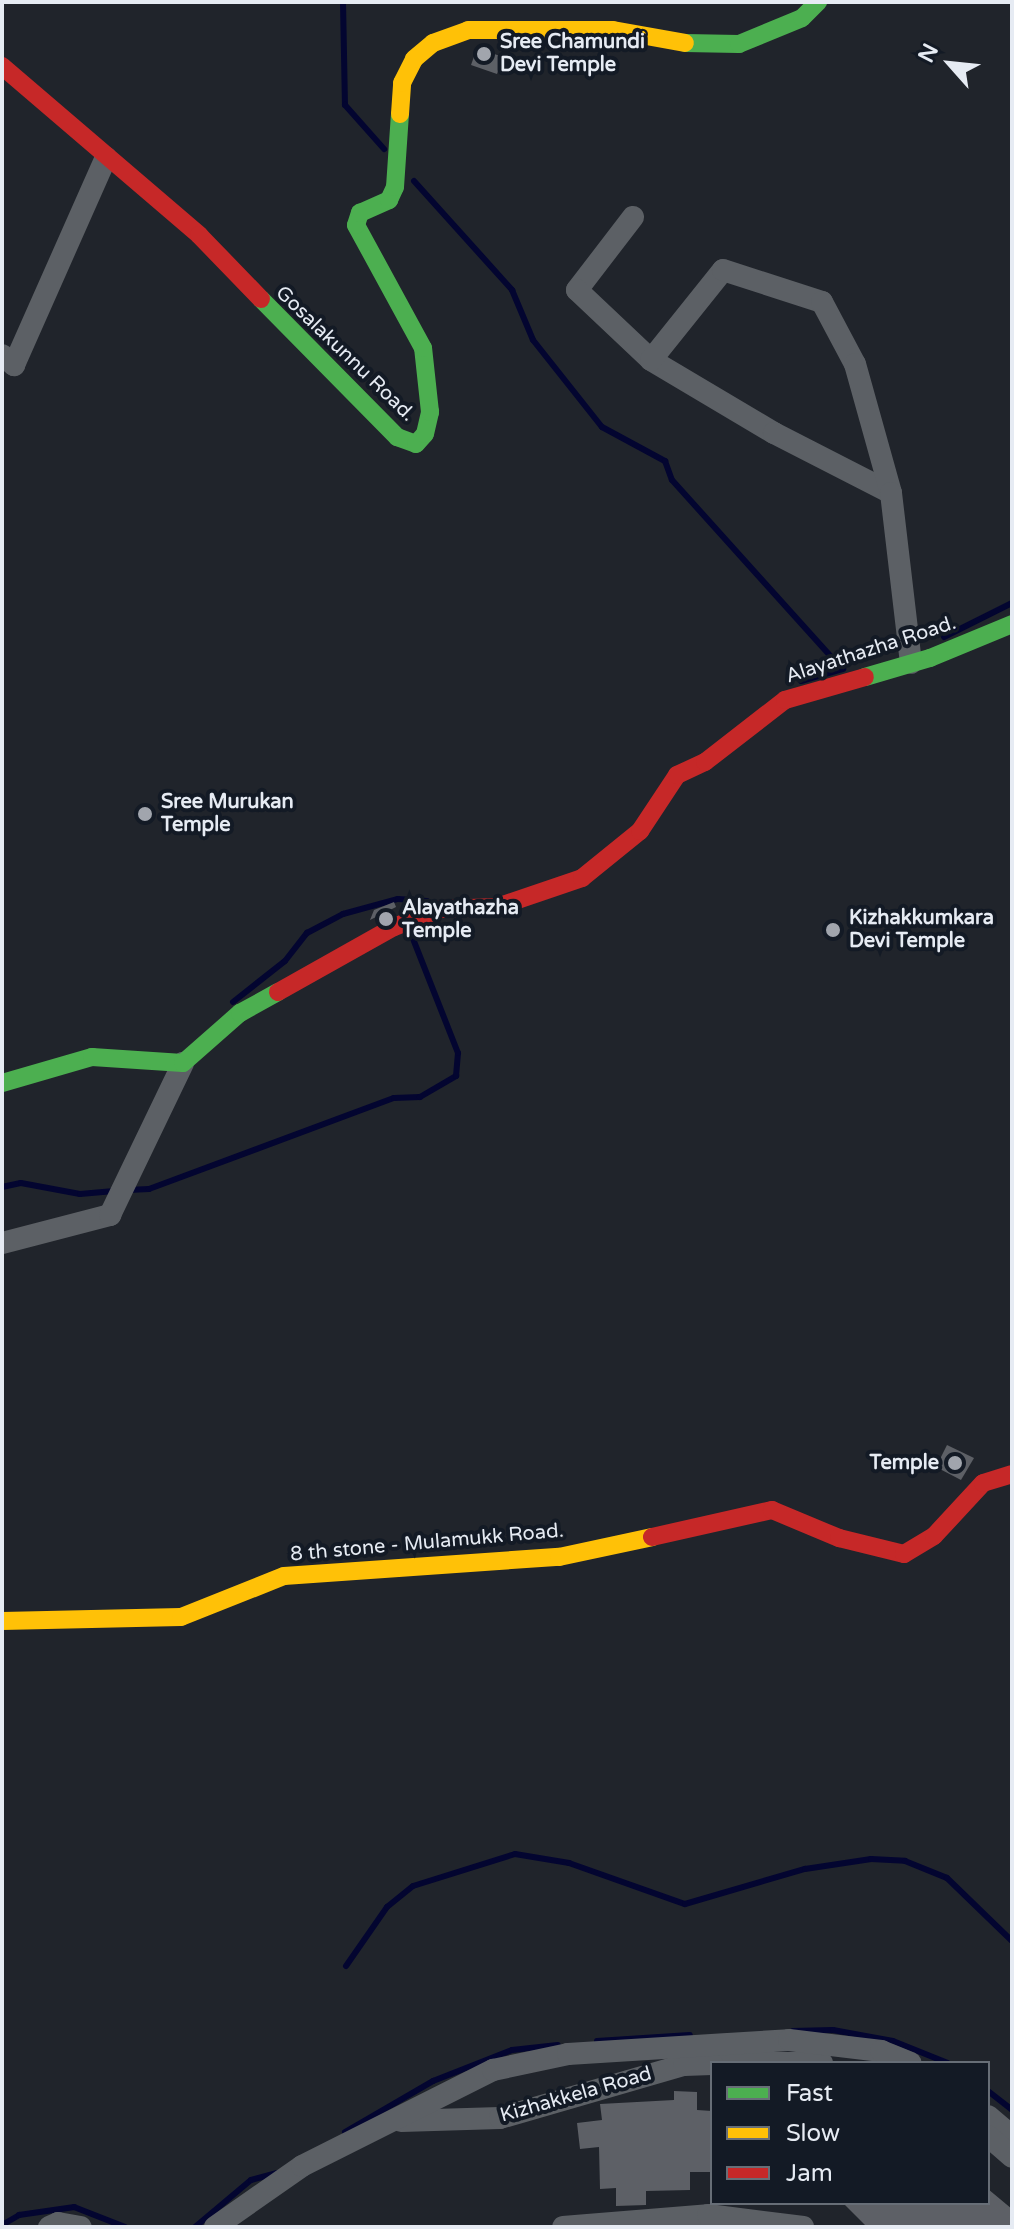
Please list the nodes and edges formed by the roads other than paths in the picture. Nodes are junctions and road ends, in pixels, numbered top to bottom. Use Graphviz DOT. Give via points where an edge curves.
graph roads {
  1 [pos="818,2"];
  2 [pos="2,66"];
  3 [pos="106,157"];
  4 [pos="633,217"];
  5 [pos="2,355"];
  6 [pos="651,360"];
  7 [pos="891,493"];
  8 [pos="1012,624"];
  9 [pos="911,663"];
  10 [pos="183,1063"];
  11 [pos="2,1083"];
  12 [pos="2,1243"];
  13 [pos="1012,1474"];
  14 [pos="2,1621"];
  15 [pos="906,2061"];
  16 [pos="710,2064"];
  17 [pos="990,2118"];
  18 [pos="392,2121"];
  19 [pos="1012,2136"];
  20 [pos="990,2138"];
  21 [pos="1012,2157"];
  22 [pos="49,2227"];
  23 [pos="81,2227"];
  24 [pos="215,2227"];
  25 [pos="563,2227"];
  26 [pos="803,2227"];
  1 -- 3 [label="street, Gosalakunnu Road." via="802,18 762,38 731,45 613,30 510,28 458,32 414,59 402,83 395,187 389,200 360,213 356,225 423,348 430,412 425,434 416,444 391,432 199,235"];
  2 -- 3 [label="street, Gosalakunnu Road."];
  3 -- 5 [label="street" via="14,365"];
  4 -- 6 [label="street" via="577,290"];
  6 -- 7 [label="street" via="774,433"];
  6 -- 7 [label="street" via="723,270 822,302 855,364"];
  7 -- 9 [label="street"];
  8 -- 9 [label="street, Alayathazha Road."];
  9 -- 10 [label="street, Alayathazha Road." via="785,700 764,713 730,744 677,775 640,831 582,878 497,907 441,909 406,923 240,1013"];
  10 -- 11 [label="street" via="92,1057"];
  10 -- 12 [label="street" via="110,1215"];
  13 -- 14 [label="street, 8 th stone - Mulamukk Road." via="983,1483 934,1536 904,1554 839,1538 772,1510 559,1557 284,1576 181,1617"];
  15 -- 18 [label="street, Kizhakkela Road" via="881,2051 789,2040 568,2054 493,2070"];
  16 -- 18 [label="street, Kizhakkela Road" via="684,2065 500,2118"];
  17 -- 19 [label="street"];
  18 -- 24 [label="street, Kizhakkela Road" via="302,2166"];
  20 -- 21 [label="street"];
  22 -- 23 [label="street"];
  25 -- 26 [label="street" via="708,2215"];
}
